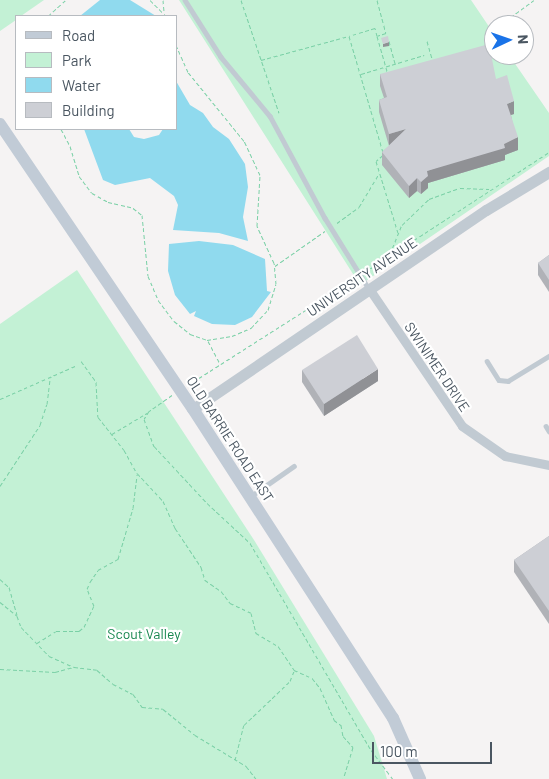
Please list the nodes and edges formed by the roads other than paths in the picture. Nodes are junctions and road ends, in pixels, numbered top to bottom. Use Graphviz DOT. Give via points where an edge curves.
graph roads {
  1 [pos="185,0"];
  2 [pos="0,124"];
  3 [pos="549,172"];
  4 [pos="370,290"];
  5 [pos="549,356"];
  6 [pos="487,361"];
  7 [pos="193,409"];
  8 [pos="549,465"];
  9 [pos="294,466"];
  10 [pos="250,496"];
  11 [pos="420,779"];
  1 -- 4 [label="lane" via="221,57 270,116"];
  2 -- 7 [label="main road, OLD BARRIE ROAD EAST"];
  3 -- 4 [label="street, UNIVERSITY AVENUE" via="486,210"];
  4 -- 7 [label="street, UNIVERSITY AVENUE"];
  4 -- 8 [label="street, SWINIMER DRIVE" via="462,426 505,456"];
  5 -- 6 [label="lane" via="508,381 499,380"];
  7 -- 10 [label="main road, OLD BARRIE ROAD EAST"];
  9 -- 10 [label="lane"];
  10 -- 11 [label="main road, OLD BARRIE ROAD EAST" via="393,718"];
}
